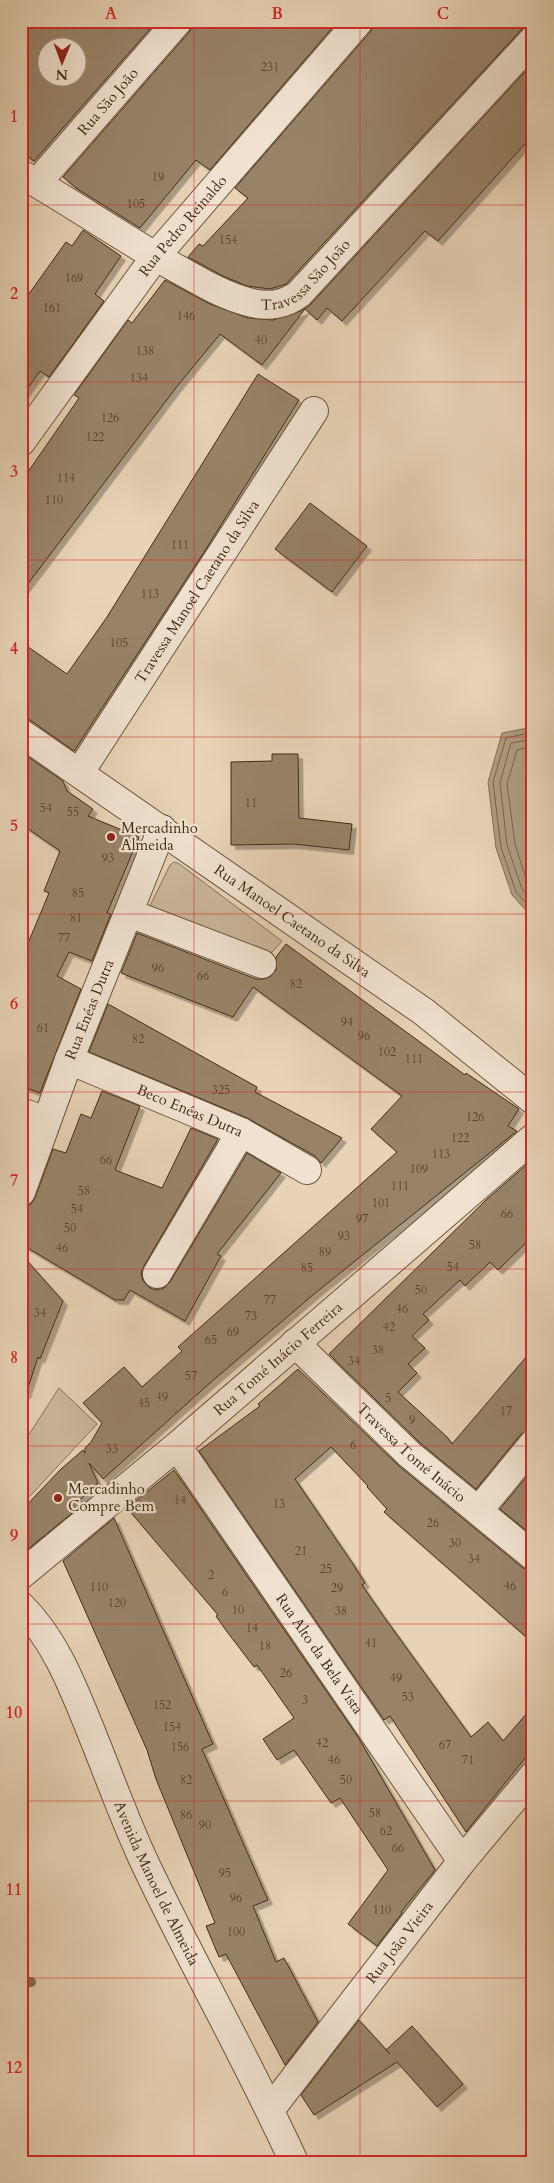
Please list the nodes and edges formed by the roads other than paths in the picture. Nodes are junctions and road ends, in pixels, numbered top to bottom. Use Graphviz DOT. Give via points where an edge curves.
graph roads {
  1 [pos="178,21"];
  2 [pos="359,21"];
  3 [pos="533,40"];
  4 [pos="29,178"];
  5 [pos="155,257"];
  6 [pos="314,411"];
  7 [pos="21,442"];
  8 [pos="21,733"];
  9 [pos="80,772"];
  10 [pos="162,828"];
  11 [pos="129,913"];
  12 [pos="262,964"];
  13 [pos="69,1060"];
  14 [pos="533,1100"];
  15 [pos="34,1116"];
  16 [pos="241,1132"];
  17 [pos="533,1138"];
  18 [pos="307,1170"];
  19 [pos="21,1192"];
  20 [pos="157,1274"];
  21 [pos="295,1343"];
  22 [pos="533,1444"];
  23 [pos="177,1446"];
  24 [pos="479,1510"];
  25 [pos="533,1556"];
  26 [pos="21,1575"];
  27 [pos="21,1606"];
  28 [pos="533,1776"];
  29 [pos="462,1861"];
  30 [pos="270,2110"];
  31 [pos="294,2162"];
  1 -- 4 [label="street, Rua São João"];
  2 -- 5 [label="street, Rua Pedro Reinaldo"];
  3 -- 5 [label="street, Travessa São João" via="289,302 262,304 230,296"];
  4 -- 5 [label="street, Travessa São João"];
  5 -- 7 [label="street, Rua Pedro Reinaldo"];
  6 -- 9 [label="street, Travessa Manoel Caetano da Silva"];
  8 -- 9 [label="street, Rua Manoel Caetano da Silva"];
  9 -- 10 [label="street, Rua Manoel Caetano da Silva"];
  10 -- 11 [label="street, Rua Enéas Dutra"];
  10 -- 14 [label="street, Rua Manoel Caetano da Silva" via="424,1012"];
  11 -- 12 [label="street"];
  11 -- 13 [label="street, Rua Enéas Dutra"];
  13 -- 15 [label="street, Rua Enéas Dutra"];
  13 -- 16 [label="street, Beco Enéas Dutra"];
  15 -- 19 [label="street, Rua Enéas Dutra"];
  16 -- 18 [label="street, Beco Enéas Dutra"];
  16 -- 20 [label="street"];
  17 -- 21 [label="street, Rua Tomé Inácio Ferreira"];
  21 -- 23 [label="street, Rua Tomé Inácio Ferreira"];
  21 -- 24 [label="street, Travessa Tomé Inácio" via="409,1454"];
  22 -- 24 [label="street"];
  23 -- 26 [label="street, Rua Tomé Inácio Ferreira"];
  23 -- 29 [label="street, Rua Alto da Bela Vista"];
  24 -- 25 [label="street, Travessa Tomé Inácio"];
  27 -- 30 [label="street, Avenida Manoel de Almeida" via="36,1620 55,1650 142,1856"];
  28 -- 29 [label="street, Rua João Vieira"];
  29 -- 30 [label="street, Rua João Vieira"];
  30 -- 31 [label="street, Avenida Manoel de Almeida"];
}
